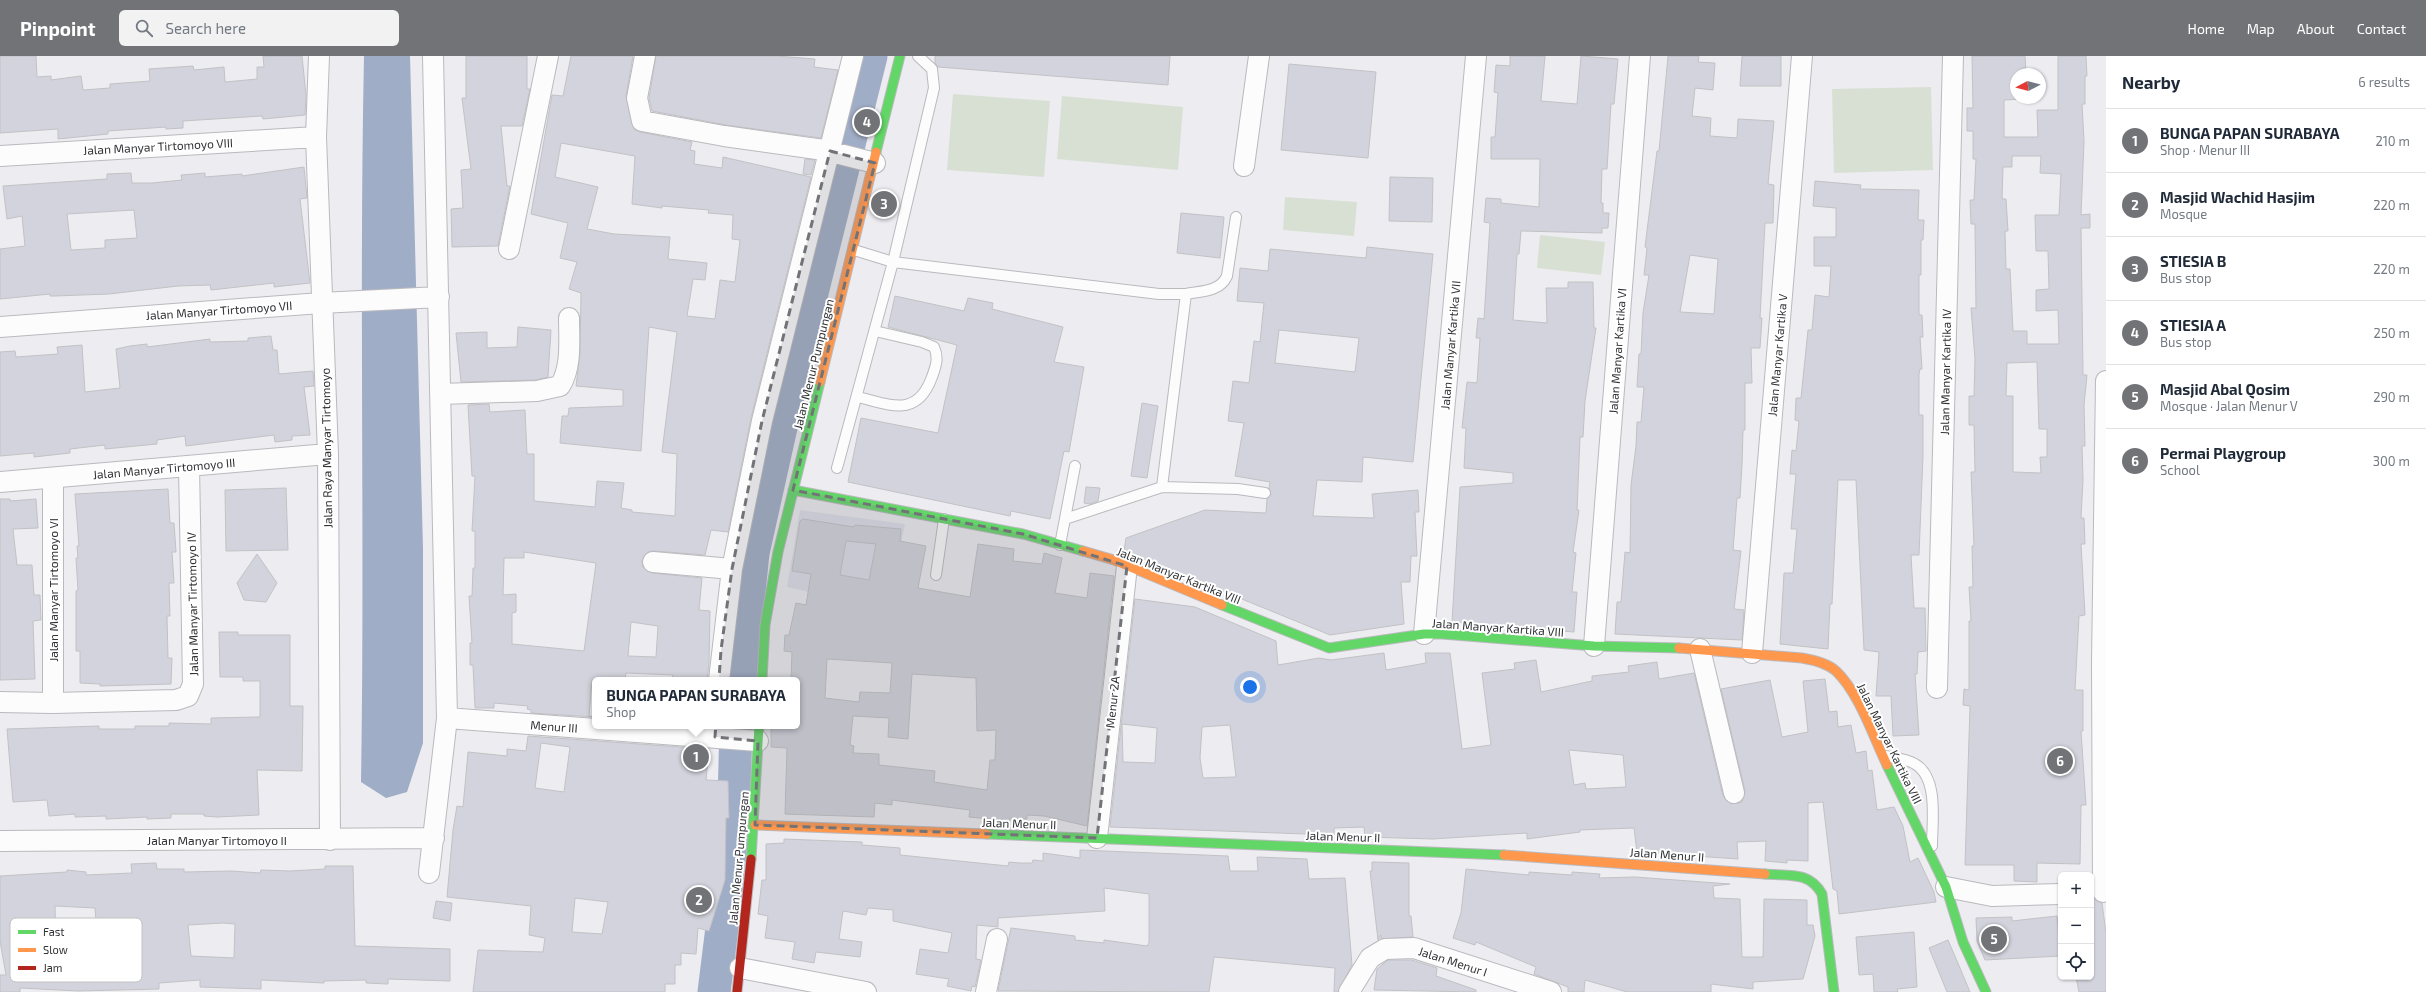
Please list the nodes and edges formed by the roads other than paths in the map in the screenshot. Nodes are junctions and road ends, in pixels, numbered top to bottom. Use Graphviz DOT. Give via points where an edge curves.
graph roads {
  1 [pos="319,56"];
  2 [pos="433,56"];
  3 [pos="548,56"];
  4 [pos="645,56"];
  5 [pos="853,56"];
  6 [pos="900,56"];
  7 [pos="918,56"];
  8 [pos="1260,56"];
  9 [pos="1476,56"];
  10 [pos="1640,56"];
  11 [pos="1802,56"];
  12 [pos="1953,56"];
  13 [pos="316,137"];
  14 [pos="839,154"];
  15 [pos="0,156"];
  16 [pos="875,163"];
  17 [pos="1244,166"];
  18 [pos="1236,217"];
  19 [pos="509,249"];
  20 [pos="854,250"];
  21 [pos="893,262"];
  22 [pos="1186,294"];
  23 [pos="429,298"];
  24 [pos="321,302"];
  25 [pos="569,318"];
  26 [pos="0,327"];
  27 [pos="875,331"];
  28 [pos="2106,381"];
  29 [pos="440,394"];
  30 [pos="858,397"];
  31 [pos="328,454"];
  32 [pos="189,466"];
  33 [pos="1075,466"];
  34 [pos="837,468"];
  35 [pos="52,478"];
  36 [pos="0,482"];
  37 [pos="1162,487"];
  38 [pos="793,490"];
  39 [pos="1265,493"];
  40 [pos="944,519"];
  41 [pos="1065,519"];
  42 [pos="1060,545"];
  43 [pos="653,562"];
  44 [pos="1127,566"];
  45 [pos="732,569"];
  46 [pos="936,575"];
  47 [pos="1424,634"];
  48 [pos="1594,646"];
  49 [pos="1700,649"];
  50 [pos="1752,653"];
  51 [pos="719,677"];
  52 [pos="762,677"];
  53 [pos="1937,688"];
  54 [pos="0,702"];
  55 [pos="53,703"];
  56 [pos="447,718"];
  57 [pos="592,727"];
  58 [pos="633,729"];
  59 [pos="735,735"];
  60 [pos="1883,755"];
  61 [pos="1734,793"];
  62 [pos="755,825"];
  63 [pos="434,838"];
  64 [pos="1097,838"];
  65 [pos="330,840"];
  66 [pos="0,841"];
  67 [pos="1932,856"];
  68 [pos="429,873"];
  69 [pos="1946,887"];
  70 [pos="2100,892"];
  71 [pos="2058,894"];
  72 [pos="997,939"];
  73 [pos="740,968"];
  74 [pos="737,992"];
  75 [pos="866,992"];
  76 [pos="986,992"];
  77 [pos="1349,992"];
  78 [pos="1551,992"];
  79 [pos="1834,992"];
  80 [pos="1986,992"];
  1 -- 13 [label="street, Jalan Raya Manyar Tirtomoyo"];
  2 -- 23 [label="street"];
  3 -- 19 [label="street"];
  4 -- 14 [label="street" via="637,98 642,121"];
  5 -- 14 [label="street"];
  6 -- 16 [label="street, Jalan Menur Pumpungan"];
  7 -- 21 [label="lane" via="932,69 934,88"];
  8 -- 17 [label="street"];
  9 -- 47 [label="street, Jalan Manyar Kartika VII"];
  10 -- 48 [label="street, Jalan Manyar Kartika VI"];
  11 -- 50 [label="street, Jalan Manyar Kartika V"];
  12 -- 53 [label="street, Jalan Manyar Kartika IV"];
  13 -- 15 [label="street, Jalan Manyar Tirtomoyo VIII"];
  13 -- 24 [label="street, Jalan Raya Manyar Tirtomoyo"];
  14 -- 16 [label="street"];
  14 -- 45 [label="street" via="762,421"];
  16 -- 20 [label="street, Jalan Menur Pumpungan"];
  18 -- 22 [label="lane" via="1228,276 1224,283 1219,287"];
  20 -- 21 [label="lane"];
  20 -- 38 [label="street, Jalan Menur Pumpungan"];
  21 -- 22 [label="lane" via="1159,294"];
  21 -- 27 [label="lane"];
  22 -- 37 [label="lane"];
  23 -- 24 [label="street, Jalan Manyar Tirtomoyo VII"];
  23 -- 29 [label="street"];
  24 -- 26 [label="street, Jalan Manyar Tirtomoyo VII"];
  24 -- 31 [label="street, Jalan Raya Manyar Tirtomoyo"];
  25 -- 29 [label="street" via="569,355 564,380 560,386 537,391"];
  27 -- 30 [label="lane"];
  27 -- 30 [label="lane" via="934,347 938,355 936,367 929,386 919,400 910,404 899,407"];
  28 -- 70 [label="street"];
  29 -- 56 [label="street"];
  30 -- 34 [label="lane"];
  31 -- 32 [label="street, Jalan Manyar Tirtomoyo III"];
  31 -- 65 [label="street, Jalan Raya Manyar Tirtomoyo"];
  32 -- 35 [label="street, Jalan Manyar Tirtomoyo III"];
  32 -- 55 [label="street, Jalan Manyar Tirtomoyo IV" via="193,684 191,692 185,698 176,700"];
  33 -- 41 [label="lane"];
  35 -- 36 [label="street, Jalan Manyar Tirtomoyo III"];
  35 -- 55 [label="street, Jalan Manyar Tirtomoyo VI"];
  37 -- 39 [label="lane" via="1238,489"];
  37 -- 41 [label="lane"];
  38 -- 40 [label="street, Jalan Manyar Kartika VIII"];
  38 -- 52 [label="street, Jalan Menur Pumpungan" via="770,593"];
  40 -- 42 [label="street, Jalan Manyar Kartika VIII" via="1024,534"];
  40 -- 46 [label="lane"];
  41 -- 42 [label="lane"];
  42 -- 44 [label="street, Jalan Manyar Kartika VIII"];
  43 -- 45 [label="street"];
  44 -- 47 [label="street, Jalan Manyar Kartika VIII" via="1329,648"];
  44 -- 64 [label="street, Menur 2A"];
  45 -- 51 [label="street"];
  47 -- 48 [label="street, Jalan Manyar Kartika VIII"];
  48 -- 49 [label="street, Jalan Manyar Kartika VIII"];
  49 -- 50 [label="street, Jalan Manyar Kartika VIII"];
  49 -- 61 [label="street"];
  50 -- 60 [label="street, Jalan Manyar Kartika VIII" via="1818,661 1835,670 1850,687"];
  54 -- 55 [label="street, Jalan Manyar Tirtomoyo IV"];
  56 -- 57 [label="street, Menur III"];
  56 -- 63 [label="street"];
  58 -- 59 [label="street, Menur III"];
  59 -- 62 [label="street, Jalan Menur Pumpungan"];
  60 -- 67 [label="street, Jalan Manyar Kartika VIII"];
  60 -- 67 [label="lane" via="1915,764 1929,783 1932,799"];
  62 -- 64 [label="street, Jalan Menur II"];
  62 -- 73 [label="street, Jalan Menur Pumpungan"];
  63 -- 65 [label="street, Jalan Manyar Tirtomoyo II"];
  63 -- 68 [label="street"];
  64 -- 79 [label="street, Jalan Menur II" via="1514,855 1805,877 1816,883 1822,894"];
  65 -- 66 [label="street, Jalan Manyar Tirtomoyo II"];
  67 -- 69 [label="street, Jalan Manyar Kartika VIII"];
  69 -- 71 [label="street" via="1992,896"];
  69 -- 80 [label="street, Jalan Manyar Kartika VIII" via="1963,942"];
  72 -- 76 [label="street"];
  73 -- 74 [label="street, Jalan Menur Pumpungan"];
  73 -- 75 [label="street"];
  77 -- 78 [label="street, Jalan Menur I" via="1370,958 1385,949 1414,948"];
}
